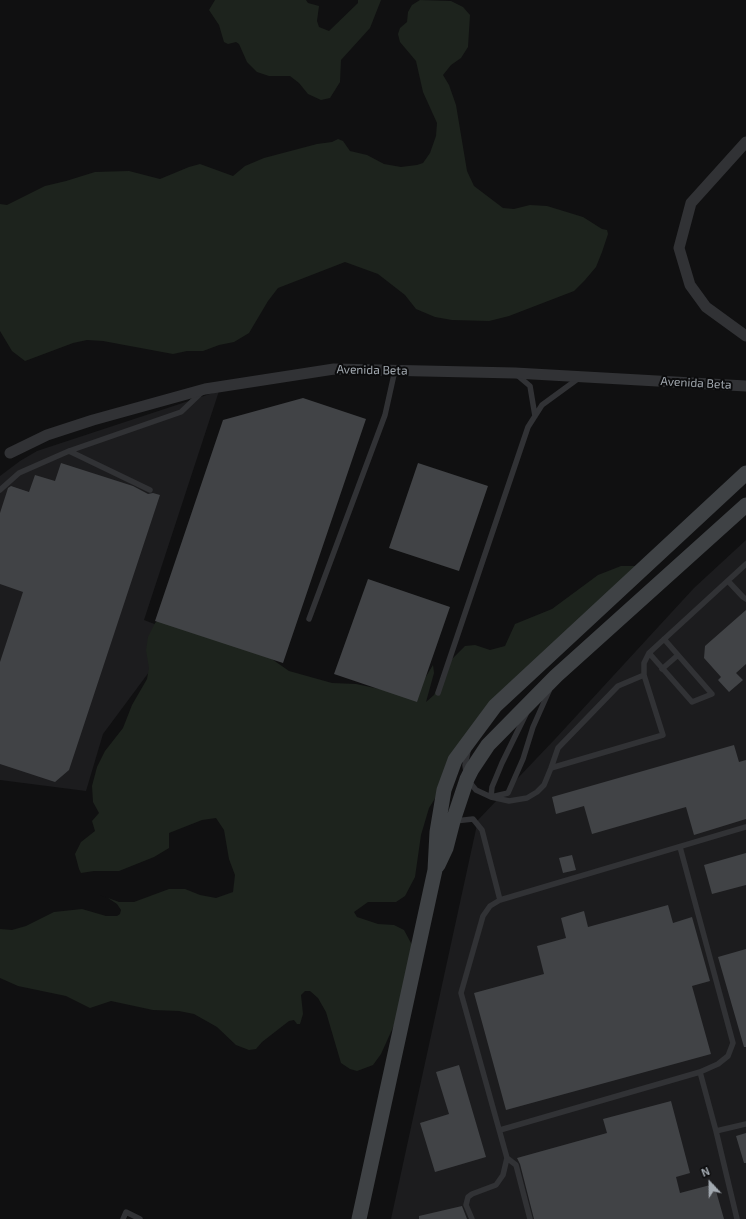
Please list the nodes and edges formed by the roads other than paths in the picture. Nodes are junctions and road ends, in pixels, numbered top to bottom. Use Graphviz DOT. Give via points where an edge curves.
graph roads {
  1 [pos="746,142"];
  2 [pos="746,336"];
  3 [pos="395,370"];
  4 [pos="515,373"];
  5 [pos="582,376"];
  6 [pos="746,386"];
  7 [pos="206,389"];
  8 [pos="535,416"];
  9 [pos="68,452"];
  10 [pos="10,453"];
  11 [pos="746,473"];
  12 [pos="0,490"];
  13 [pos="150,490"];
  14 [pos="746,505"];
  15 [pos="746,564"];
  16 [pos="728,581"];
  17 [pos="745,597"];
  18 [pos="309,619"];
  19 [pos="664,640"];
  20 [pos="649,653"];
  21 [pos="678,655"];
  22 [pos="662,669"];
  23 [pos="644,675"];
  24 [pos="556,676"];
  25 [pos="438,693"];
  26 [pos="535,696"];
  27 [pos="481,725"];
  28 [pos="551,768"];
  29 [pos="467,779"];
  30 [pos="491,797"];
  31 [pos="453,821"];
  32 [pos="746,827"];
  33 [pos="680,847"];
  34 [pos="435,870"];
  35 [pos="500,900"];
  36 [pos="700,1072"];
  37 [pos="746,1124"];
  38 [pos="500,1130"];
  39 [pos="716,1131"];
  40 [pos="507,1158"];
  41 [pos="123,1219"];
  42 [pos="140,1219"];
  43 [pos="359,1219"];
  44 [pos="472,1219"];
  45 [pos="530,1219"];
  46 [pos="737,1219"];
  1 -- 2 [label="street" via="691,203 679,248 690,285 706,307"];
  3 -- 4 [label="street, Avenida Beta"];
  3 -- 7 [label="street, Avenida Beta" via="334,369"];
  3 -- 18 [label="lane" via="385,415"];
  4 -- 5 [label="street, Avenida Beta"];
  4 -- 8 [label="lane" via="530,386"];
  5 -- 6 [label="street, Avenida Beta"];
  5 -- 8 [label="lane" via="542,404"];
  7 -- 9 [label="lane" via="180,412"];
  7 -- 10 [label="street, Avenida Beta" via="47,435"];
  8 -- 25 [label="lane" via="528,427"];
  9 -- 12 [label="lane" via="19,473"];
  9 -- 13 [label="lane"];
  11 -- 27 [label="main road" via="514,687"];
  14 -- 24 [label="main road"];
  15 -- 16 [label="lane"];
  16 -- 17 [label="lane"];
  16 -- 19 [label="lane"];
  19 -- 20 [label="lane"];
  19 -- 21 [label="lane"];
  20 -- 22 [label="lane"];
  20 -- 23 [label="lane" via="644,663"];
  21 -- 22 [label="lane"];
  21 -- 22 [label="lane" via="712,694 692,702"];
  23 -- 28 [label="lane" via="618,686 610,693 558,748"];
  23 -- 28 [label="lane" via="664,735"];
  24 -- 26 [label="main road"];
  24 -- 30 [label="lane" via="508,793"];
  26 -- 29 [label="main road" via="488,745"];
  26 -- 30 [label="lane" via="502,763 492,787"];
  27 -- 29 [label="lane" via="467,753"];
  27 -- 34 [label="main road" via="455,760 444,790 437,832"];
  28 -- 30 [label="lane" via="544,785 527,798 509,801"];
  29 -- 30 [label="lane" via="476,790"];
  29 -- 31 [label="main road"];
  31 -- 34 [label="main road" via="446,848"];
  31 -- 35 [label="lane" via="473,819 482,830"];
  32 -- 33 [label="lane"];
  33 -- 35 [label="lane"];
  33 -- 36 [label="lane" via="733,1043 728,1056"];
  34 -- 43 [label="main road"];
  35 -- 38 [label="lane" via="490,906 483,916 461,993"];
  36 -- 38 [label="lane"];
  36 -- 39 [label="lane"];
  37 -- 39 [label="lane"];
  38 -- 40 [label="lane"];
  39 -- 46 [label="lane"];
  40 -- 44 [label="lane" via="504,1175 496,1185 468,1197 466,1205"];
  40 -- 45 [label="lane" via="516,1165"];
  41 -- 42 [label="lane" via="126,1212"];
}
